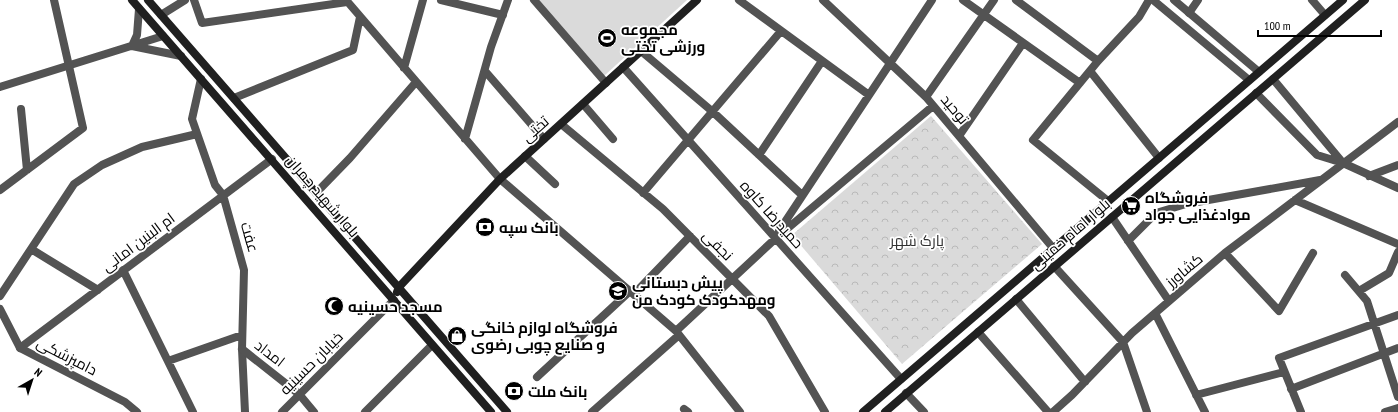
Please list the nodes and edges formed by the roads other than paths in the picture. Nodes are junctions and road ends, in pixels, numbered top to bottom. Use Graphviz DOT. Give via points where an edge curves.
graph roads {
  1 [pos="54,0"];
  2 [pos="132,0"];
  3 [pos="148,0"];
  4 [pos="186,0"];
  5 [pos="194,0"];
  6 [pos="423,0"];
  7 [pos="441,0"];
  8 [pos="508,0"];
  9 [pos="534,0"];
  10 [pos="697,0"];
  11 [pos="739,0"];
  12 [pos="823,0"];
  13 [pos="932,0"];
  14 [pos="963,0"];
  15 [pos="994,0"];
  16 [pos="1016,0"];
  17 [pos="1149,0"];
  18 [pos="1153,0"];
  19 [pos="1174,0"];
  20 [pos="1198,0"];
  21 [pos="1312,0"];
  22 [pos="1343,0"];
  23 [pos="1365,0"];
  24 [pos="347,1"];
  25 [pos="140,9"];
  26 [pos="1352,11"];
  27 [pos="1190,13"];
  28 [pos="161,15"];
  29 [pos="503,15"];
  30 [pos="984,15"];
  31 [pos="1325,15"];
  32 [pos="360,17"];
  33 [pos="781,31"];
  34 [pos="163,36"];
  35 [pos="1023,43"];
  36 [pos="132,46"];
  37 [pos="641,51"];
  38 [pos="181,56"];
  39 [pos="822,61"];
  40 [pos="1098,61"];
  41 [pos="890,64"];
  42 [pos="69,66"];
  43 [pos="623,67"];
  44 [pos="404,68"];
  45 [pos="484,71"];
  46 [pos="1090,71"];
  47 [pos="1259,72"];
  48 [pos="201,79"];
  49 [pos="1273,79"];
  50 [pos="1249,80"];
  51 [pos="416,82"];
  52 [pos="606,83"];
  53 [pos="1080,83"];
  54 [pos="0,87"];
  55 [pos="1256,93"];
  56 [pos="869,95"];
  57 [pos="926,97"];
  58 [pos="234,98"];
  59 [pos="583,104"];
  60 [pos="933,106"];
  61 [pos="21,109"];
  62 [pos="713,112"];
  63 [pos="1398,122"];
  64 [pos="561,124"];
  65 [pos="197,134"];
  66 [pos="959,136"];
  67 [pos="466,139"];
  68 [pos="544,139"];
  69 [pos="613,139"];
  70 [pos="689,141"];
  71 [pos="281,152"];
  72 [pos="759,155"];
  73 [pos="525,156"];
  74 [pos="1159,158"];
  75 [pos="272,159"];
  76 [pos="1344,163"];
  77 [pos="1398,165"];
  78 [pos="27,170"];
  79 [pos="1370,176"];
  80 [pos="500,179"];
  81 [pos="1321,180"];
  82 [pos="555,184"];
  83 [pos="1398,188"];
  84 [pos="0,190"];
  85 [pos="316,193"];
  86 [pos="643,193"];
  87 [pos="223,195"];
  88 [pos="802,195"];
  89 [pos="1295,200"];
  90 [pos="1108,201"];
  91 [pos="1112,217"];
  92 [pos="690,236"];
  93 [pos="775,238"];
  94 [pos="1128,241"];
  95 [pos="1398,244"];
  96 [pos="1054,248"];
  97 [pos="31,249"];
  98 [pos="1398,252"];
  99 [pos="1226,253"];
  100 [pos="1313,254"];
  101 [pos="1054,266"];
  102 [pos="123,270"];
  103 [pos="1345,275"];
  104 [pos="732,279"];
  105 [pos="399,287"];
  106 [pos="98,290"];
  107 [pos="1359,291"];
  108 [pos="632,293"];
  109 [pos="0,296"];
  110 [pos="1016,299"];
  111 [pos="394,300"];
  112 [pos="1169,301"];
  113 [pos="0,309"];
  114 [pos="1155,313"];
  115 [pos="1398,315"];
  116 [pos="1375,324"];
  117 [pos="978,332"];
  118 [pos="677,333"];
  119 [pos="242,335"];
  120 [pos="1123,342"];
  121 [pos="432,344"];
  122 [pos="20,348"];
  123 [pos="1398,348"];
  124 [pos="242,349"];
  125 [pos="1385,353"];
  126 [pos="168,361"];
  127 [pos="1284,372"];
  128 [pos="537,377"];
  129 [pos="901,379"];
  130 [pos="1085,382"];
  131 [pos="1291,389"];
  132 [pos="906,393"];
  133 [pos="299,394"];
  134 [pos="1196,395"];
  135 [pos="1398,397"];
  136 [pos="1398,408"];
  137 [pos="488,411"];
  138 [pos="137,412"];
  139 [pos="193,412"];
  140 [pos="245,412"];
  141 [pos="282,412"];
  142 [pos="314,412"];
  143 [pos="365,412"];
  144 [pos="507,412"];
  145 [pos="592,412"];
  146 [pos="740,412"];
  147 [pos="825,412"];
  148 [pos="863,412"];
  149 [pos="885,412"];
  150 [pos="924,412"];
  151 [pos="1048,412"];
  152 [pos="1053,412"];
  153 [pos="1147,412"];
  154 [pos="1205,412"];
  155 [pos="1301,412"];
  156 [pos="1386,412"];
  1 -- 42 [label="street"];
  2 -- 25 [label="main road, بلوار شهید چمران"];
  3 -- 28 [label="main road, بلوار شهید چمران"];
  4 -- 28 [label="street"];
  5 -- 24 [label="street" via="202,23"];
  6 -- 44 [label="street"];
  7 -- 29 [label="street"];
  8 -- 29 [label="street"];
  9 -- 52 [label="street"];
  10 -- 37 [label="main road, تختی"];
  11 -- 33 [label="street"];
  12 -- 41 [label="street, توحید"];
  13 -- 41 [label="street"];
  14 -- 30 [label="street"];
  15 -- 30 [label="street"];
  16 -- 40 [label="street"];
  17 -- 40 [label="street" via="1139,18"];
  18 -- 50 [label="street"];
  19 -- 27 [label="street"];
  20 -- 27 [label="street"];
  21 -- 31 [label="street"];
  22 -- 26 [label="main road"];
  22 -- 31 [label="main road, بلوار امام خمینی"];
  23 -- 26 [label="main road, بلوار امام خمینی"];
  24 -- 32 [label="street"];
  25 -- 34 [label="main road, بلوار شهید چمران"];
  25 -- 36 [label="street" via="137,35"];
  26 -- 49 [label="main road, بلوار امام خمینی"];
  27 -- 47 [label="street"];
  28 -- 58 [label="main road, بلوار شهید چمران"];
  29 -- 45 [label="street"];
  30 -- 35 [label="street"];
  30 -- 57 [label="street"];
  31 -- 47 [label="main road, بلوار امام خمینی"];
  32 -- 44 [label="street"];
  32 -- 58 [label="street" via="352,50"];
  33 -- 39 [label="street"];
  33 -- 62 [label="street"];
  34 -- 36 [label="street"];
  34 -- 38 [label="main road, بلوار شهید چمران"];
  35 -- 53 [label="street"];
  35 -- 66 [label="street"];
  36 -- 38 [label="street"];
  36 -- 42 [label="street"];
  37 -- 43 [label="main road, تختی"];
  37 -- 62 [label="street"];
  38 -- 48 [label="main road, بلوار شهید چمران"];
  39 -- 56 [label="street"];
  39 -- 72 [label="street"];
  40 -- 46 [label="street"];
  41 -- 56 [label="street"];
  41 -- 57 [label="street, توحید"];
  42 -- 54 [label="street"];
  42 -- 78 [label="street" via="83,128"];
  43 -- 52 [label="main road, تختی"];
  43 -- 70 [label="street, حمیدرضا کاوه"];
  44 -- 51 [label="street"];
  45 -- 67 [label="street"];
  45 -- 68 [label="street"];
  46 -- 53 [label="street"];
  46 -- 74 [label="street"];
  47 -- 50 [label="main road, بلوار امام خمینی"];
  48 -- 65 [label="street, عفت" via="192,119"];
  48 -- 75 [label="main road, بلوار شهید چمران"];
  49 -- 55 [label="main road, بلوار امام خمینی"];
  49 -- 76 [label="street"];
  50 -- 74 [label="main road, بلوار امام خمینی"];
  51 -- 67 [label="street"];
  51 -- 85 [label="street"];
  52 -- 59 [label="main road, تختی"];
  53 -- 90 [label="street" via="1033,140"];
  55 -- 76 [label="street" via="1317,155"];
  55 -- 91 [label="main road, بلوار امام خمینی"];
  56 -- 88 [label="street"];
  57 -- 60 [label="street, توحید"];
  58 -- 71 [label="main road, بلوار شهید چمران"];
  59 -- 64 [label="main road, تختی"];
  59 -- 69 [label="street"];
  60 -- 66 [label="street, توحید"];
  60 -- 93 [label="street"];
  61 -- 78 [label="street"];
  62 -- 70 [label="street"];
  62 -- 72 [label="street"];
  63 -- 76 [label="street, کشاورز"];
  64 -- 68 [label="main road, تختی"];
  64 -- 86 [label="street, نجفی"];
  65 -- 87 [label="street, عفت" via="215,185"];
  65 -- 97 [label="street" via="142,147 102,165 74,184"];
  66 -- 96 [label="street, توحید"];
  67 -- 80 [label="street"];
  68 -- 73 [label="main road, تختی"];
  70 -- 86 [label="street"];
  70 -- 93 [label="street, حمیدرضا کاوه"];
  71 -- 75 [label="main road"];
  71 -- 85 [label="main road, بلوار شهید چمران"];
  72 -- 88 [label="street"];
  73 -- 80 [label="main road, تختی"];
  73 -- 82 [label="street"];
  74 -- 90 [label="main road, بلوار امام خمینی"];
  75 -- 87 [label="street, ام البنین امانی"];
  75 -- 111 [label="main road, بلوار شهید چمران"];
  76 -- 79 [label="street"];
  76 -- 81 [label="street, کشاورز"];
  77 -- 79 [label="street"];
  78 -- 84 [label="street"];
  79 -- 83 [label="street"];
  80 -- 105 [label="main road, تختی"];
  80 -- 108 [label="street"];
  81 -- 89 [label="street, کشاورز"];
  81 -- 94 [label="street" via="1186,204 1156,213"];
  85 -- 105 [label="main road, بلوار شهید چمران"];
  86 -- 92 [label="street, نجفی"];
  87 -- 102 [label="street, ام البنین امانی"];
  87 -- 119 [label="street, عفت" via="244,270"];
  88 -- 93 [label="street"];
  89 -- 95 [label="street"];
  89 -- 99 [label="street, کشاورز"];
  90 -- 96 [label="main road, بلوار امام خمینی"];
  91 -- 94 [label="street"];
  91 -- 101 [label="main road, بلوار امام خمینی"];
  92 -- 104 [label="street, نجفی"];
  92 -- 108 [label="street"];
  93 -- 104 [label="street"];
  93 -- 129 [label="street, حمیدرضا کاوه"];
  94 -- 112 [label="street"];
  96 -- 129 [label="main road, بلوار امام خمینی"];
  97 -- 106 [label="street"];
  97 -- 109 [label="street"];
  98 -- 107 [label="street" via="1388,273"];
  99 -- 100 [label="street" via="1279,311"];
  99 -- 112 [label="street, کشاورز"];
  101 -- 110 [label="main road, بلوار امام خمینی"];
  101 -- 120 [label="street"];
  102 -- 106 [label="street, ام البنین امانی"];
  102 -- 126 [label="street"];
  103 -- 107 [label="street"];
  104 -- 118 [label="street"];
  104 -- 147 [label="street, نجفی" via="769,316"];
  105 -- 111 [label="main road"];
  105 -- 144 [label="main road, بلوار شهید چمران"];
  106 -- 122 [label="street, ام البنین امانی"];
  107 -- 116 [label="street" via="1367,301"];
  108 -- 118 [label="street"];
  108 -- 128 [label="street"];
  110 -- 117 [label="main road, بلوار امام خمینی"];
  110 -- 130 [label="street"];
  111 -- 121 [label="main road, بلوار شهید چمران"];
  111 -- 133 [label="street, خیابان حسینیه"];
  112 -- 114 [label="street, کشاورز"];
  113 -- 122 [label="street, دامپزشکی"];
  114 -- 120 [label="street, کشاورز"];
  114 -- 134 [label="street"];
  115 -- 116 [label="street"];
  116 -- 125 [label="street"];
  116 -- 127 [label="street" via="1279,358"];
  117 -- 132 [label="main road, بلوار امام خمینی"];
  117 -- 151 [label="street"];
  118 -- 145 [label="street"];
  118 -- 146 [label="street"];
  119 -- 124 [label="street, عفت"];
  119 -- 126 [label="street"];
  120 -- 130 [label="street, کشاورز"];
  120 -- 153 [label="street"];
  121 -- 137 [label="main road, بلوار شهید چمران"];
  121 -- 143 [label="street"];
  122 -- 138 [label="street, دامپزشکی" via="125,402"];
  123 -- 125 [label="street"];
  124 -- 133 [label="street, امداد"];
  124 -- 140 [label="street, عفت"];
  125 -- 131 [label="street"];
  125 -- 135 [label="street"];
  126 -- 139 [label="street"];
  127 -- 131 [label="street"];
  127 -- 134 [label="street"];
  129 -- 148 [label="main road, بلوار امام خمینی"];
  130 -- 152 [label="street, کشاورز"];
  131 -- 155 [label="street"];
  132 -- 149 [label="main road, بلوار امام خمینی"];
  132 -- 150 [label="street"];
  133 -- 141 [label="street, خیابان حسینیه"];
  133 -- 142 [label="street, امداد"];
  134 -- 154 [label="street"];
  136 -- 156 [label="street"];
}
